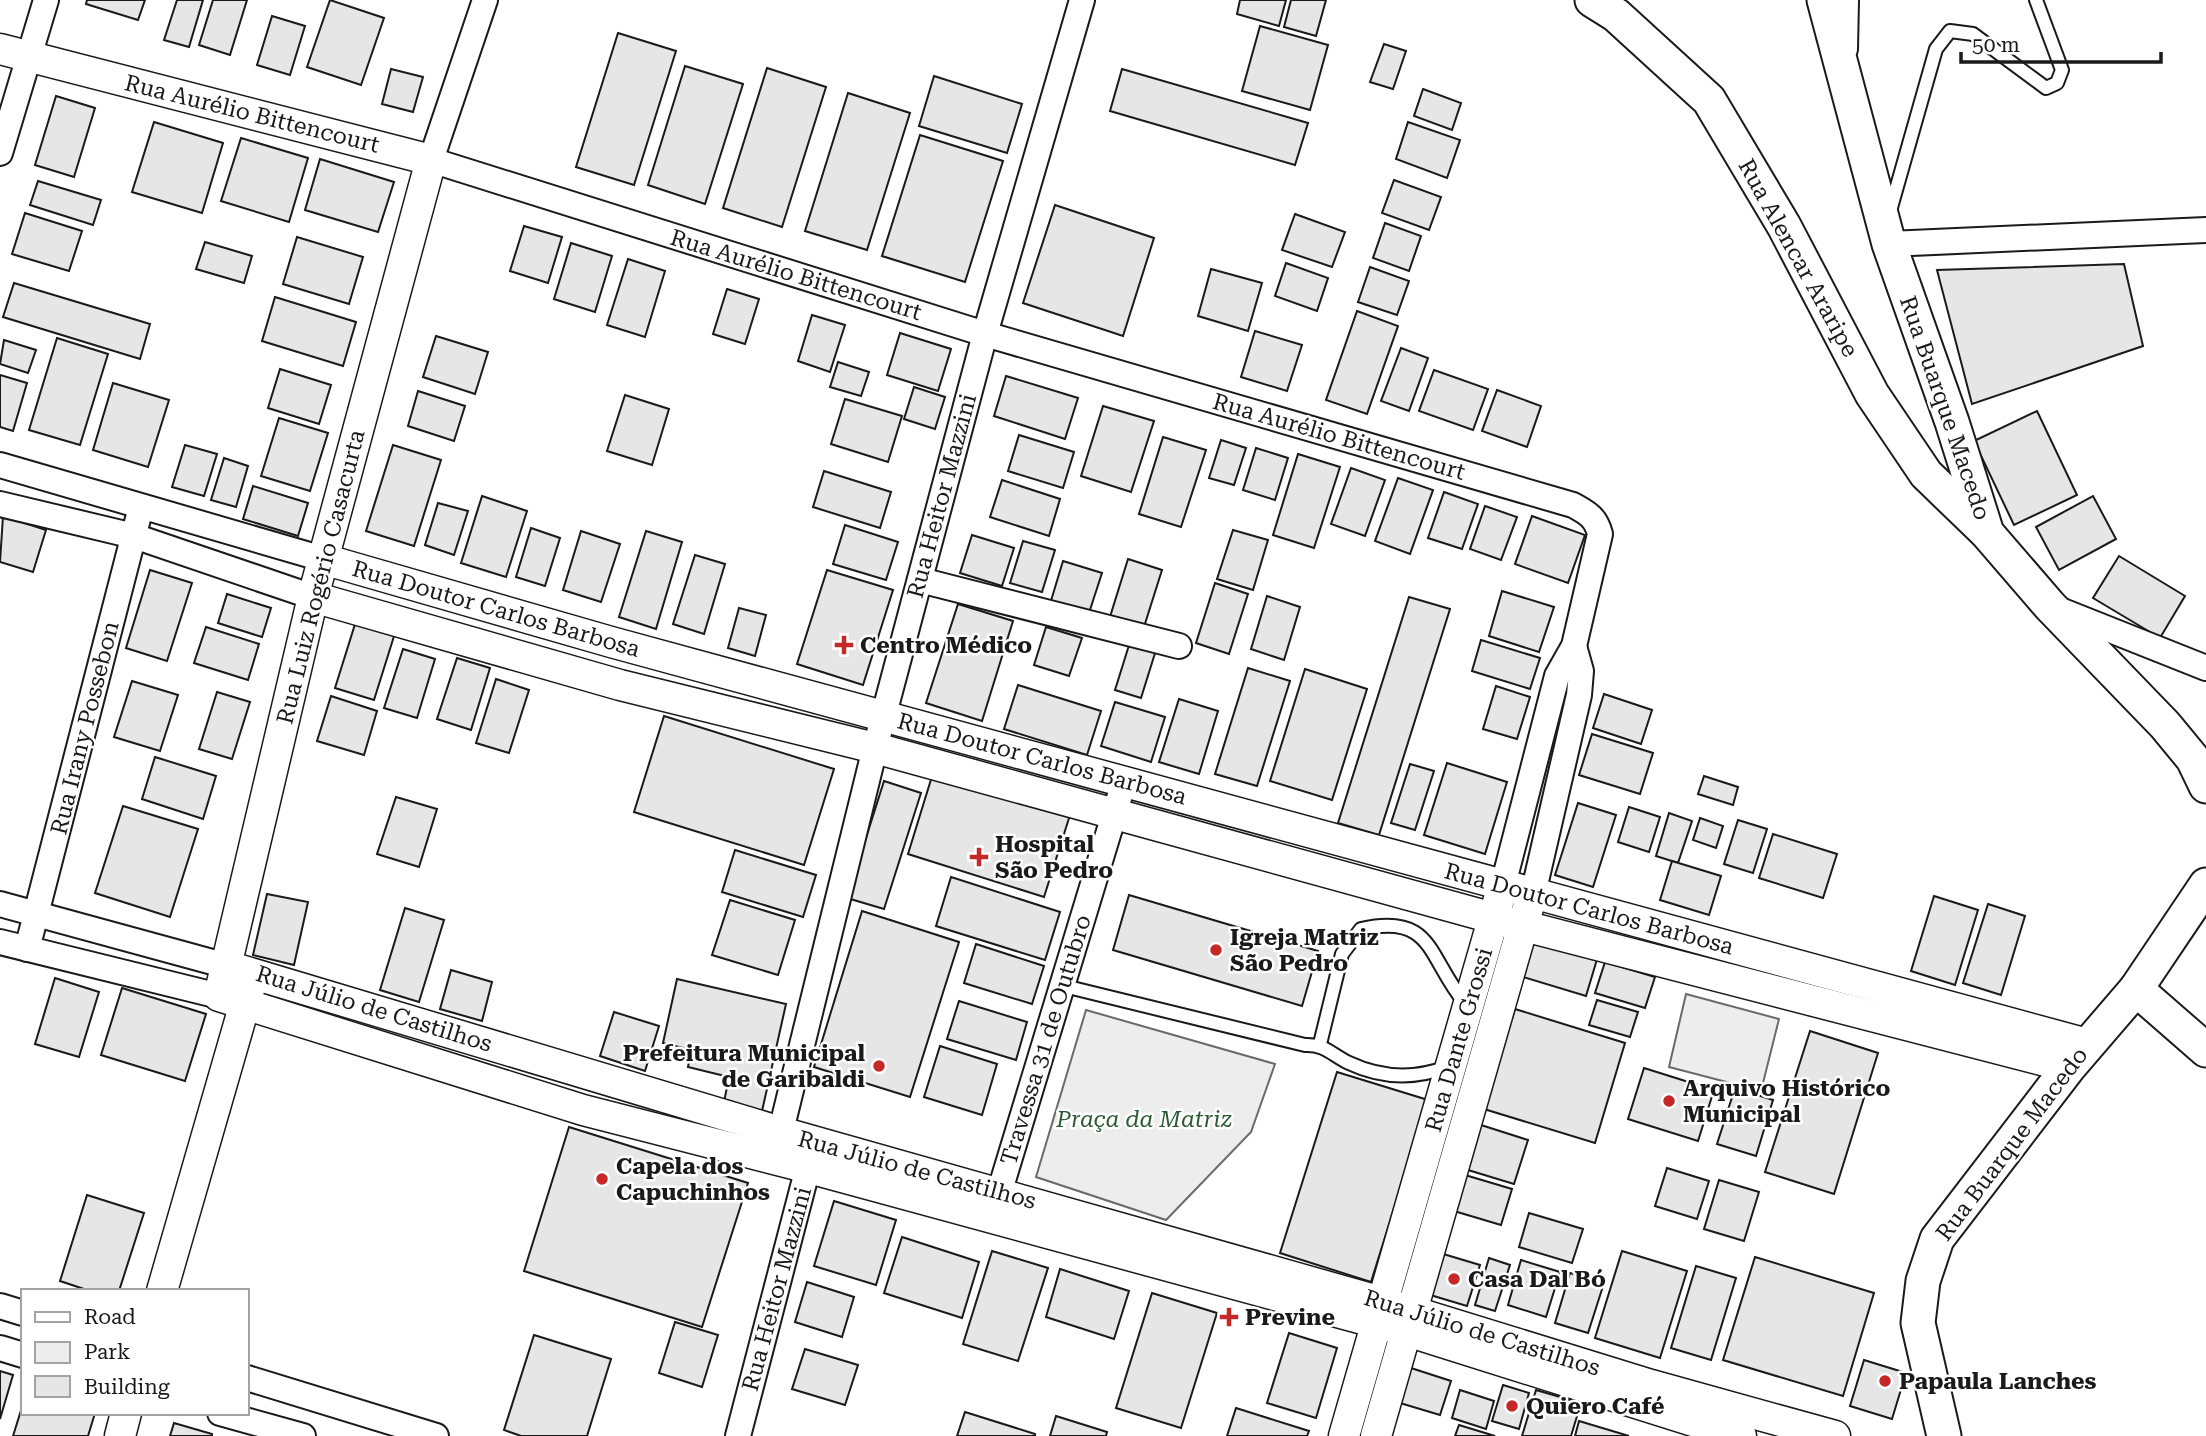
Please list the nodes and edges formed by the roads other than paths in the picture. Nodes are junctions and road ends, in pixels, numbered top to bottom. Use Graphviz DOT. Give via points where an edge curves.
graph roads {
  1 [pos="46,0"];
  2 [pos="485,0"];
  3 [pos="1082,0"];
  4 [pos="1592,0"];
  5 [pos="1824,0"];
  6 [pos="1846,0"];
  7 [pos="2036,0"];
  8 [pos="0,49"];
  9 [pos="28,57"];
  10 [pos="1844,68"];
  11 [pos="0,153"];
  12 [pos="431,160"];
  13 [pos="2206,230"];
  14 [pos="1887,236"];
  15 [pos="985,334"];
  16 [pos="0,465"];
  17 [pos="0,504"];
  18 [pos="141,507"];
  19 [pos="1588,513"];
  20 [pos="1987,533"];
  21 [pos="134,536"];
  22 [pos="323,559"];
  23 [pos="920,580"];
  24 [pos="313,597"];
  25 [pos="2050,606"];
  26 [pos="611,642"];
  27 [pos="1179,646"];
  28 [pos="1574,646"];
  29 [pos="2206,668"];
  30 [pos="602,680"];
  31 [pos="884,716"];
  32 [pos="875,748"];
  33 [pos="1124,782"];
  34 [pos="2206,786"];
  35 [pos="1114,812"];
  36 [pos="1503,885"];
  37 [pos="2206,885"];
  38 [pos="1533,894"];
  39 [pos="0,904"];
  40 [pos="38,913"];
  41 [pos="1493,918"];
  42 [pos="1522,925"];
  43 [pos="0,942"];
  44 [pos="27,950"];
  45 [pos="240,969"];
  46 [pos="1777,976"];
  47 [pos="1064,986"];
  48 [pos="2136,989"];
  49 [pos="232,1000"];
  50 [pos="1468,1006"];
  51 [pos="1320,1044"];
  52 [pos="2206,1050"];
  53 [pos="2078,1056"];
  54 [pos="1451,1065"];
  55 [pos="777,1145"];
  56 [pos="811,1155"];
  57 [pos="995,1205"];
  58 [pos="162,1289"];
  59 [pos="0,1306"];
  60 [pos="21,1311"];
  61 [pos="1381,1313"];
  62 [pos="1410,1321"];
  63 [pos="0,1348"];
  64 [pos="21,1354"];
  65 [pos="248,1378"];
  66 [pos="1649,1396"];
  67 [pos="125,1415"];
  68 [pos="227,1415"];
  69 [pos="120,1436"];
  70 [pos="303,1436"];
  71 [pos="436,1436"];
  72 [pos="738,1436"];
  73 [pos="1344,1436"];
  74 [pos="1376,1436"];
  75 [pos="1741,1436"];
  76 [pos="1835,1436"];
  77 [pos="1944,1436"];
  1 -- 9 [label="street"];
  2 -- 12 [label="street"];
  3 -- 15 [label="street, Rua Heitor Mazzini"];
  4 -- 20 [label="main road, Rua Alencar Araripe" via="1616,15 1709,100 1784,226 1872,394 1926,474"];
  5 -- 10 [label="main road, Rua Buarque Macedo"];
  6 -- 10 [label="street"];
  7 -- 14 [label="lane" via="2062,70 2057,83 2046,88 1973,34 1950,31 1936,49"];
  8 -- 9 [label="street, Rua Aurélio Bittencourt"];
  9 -- 11 [label="street"];
  9 -- 12 [label="street, Rua Aurélio Bittencourt"];
  10 -- 14 [label="main road, Rua Buarque Macedo"];
  12 -- 15 [label="street, Rua Aurélio Bittencourt"];
  12 -- 22 [label="street, Rua Luiz Rogério Casacurta"];
  13 -- 14 [label="street"];
  14 -- 20 [label="main road, Rua Buarque Macedo"];
  15 -- 19 [label="street, Rua Aurélio Bittencourt"];
  15 -- 23 [label="street, Rua Heitor Mazzini"];
  16 -- 18 [label="street, Rua Doutor Carlos Barbosa"];
  17 -- 21 [label="street, Rua Doutor Carlos Barbosa"];
  18 -- 21 [label="street, Rua Irany Possebon"];
  18 -- 22 [label="street, Rua Doutor Carlos Barbosa"];
  19 -- 28 [label="street, Rua Dante Grossi" via="1600,534"];
  20 -- 25 [label="main road, Rua Buarque Macedo"];
  21 -- 24 [label="street, Rua Doutor Carlos Barbosa"];
  21 -- 40 [label="street, Rua Irany Possebon"];
  22 -- 24 [label="street, Rua Luiz Rogério Casacurta"];
  22 -- 26 [label="street, Rua Doutor Carlos Barbosa"];
  23 -- 27 [label="street"];
  23 -- 31 [label="street, Rua Heitor Mazzini"];
  24 -- 30 [label="street, Rua Doutor Carlos Barbosa"];
  24 -- 45 [label="street, Rua Luiz Rogério Casacurta"];
  25 -- 29 [label="street"];
  25 -- 34 [label="main road, Rua Buarque Macedo" via="2165,725 2193,759"];
  26 -- 30 [label="street"];
  26 -- 31 [label="street, Rua Doutor Carlos Barbosa"];
  28 -- 36 [label="street, Rua Dante Grossi" via="1557,676"];
  28 -- 38 [label="street, Rua Dante Grossi" via="1581,671 1579,695"];
  30 -- 32 [label="street, Rua Doutor Carlos Barbosa"];
  31 -- 32 [label="street, Rua Heitor Mazzini"];
  31 -- 33 [label="street, Rua Doutor Carlos Barbosa"];
  32 -- 35 [label="street, Rua Doutor Carlos Barbosa"];
  32 -- 55 [label="street, Rua Heitor Mazzini"];
  33 -- 35 [label="street, Travessa 31 de Outubro"];
  33 -- 36 [label="street, Rua Doutor Carlos Barbosa"];
  35 -- 41 [label="street, Rua Doutor Carlos Barbosa"];
  35 -- 47 [label="street, Travessa 31 de Outubro"];
  36 -- 38 [label="street, Rua Doutor Carlos Barbosa"];
  36 -- 41 [label="street, Rua Dante Grossi"];
  37 -- 48 [label="main road, Rua Buarque Macedo"];
  38 -- 42 [label="street, Rua Dante Grossi"];
  38 -- 46 [label="street, Rua Doutor Carlos Barbosa"];
  39 -- 40 [label="street, Rua Júlio de Castilhos"];
  40 -- 44 [label="street, Rua Irany Possebon"];
  40 -- 45 [label="street, Rua Júlio de Castilhos"];
  41 -- 42 [label="street, Rua Doutor Carlos Barbosa"];
  41 -- 50 [label="street, Rua Dante Grossi"];
  42 -- 46 [label="street, Rua Doutor Carlos Barbosa"];
  42 -- 62 [label="street, Rua Dante Grossi"];
  43 -- 44 [label="street, Rua Júlio de Castilhos"];
  44 -- 49 [label="street, Rua Júlio de Castilhos"];
  45 -- 49 [label="street, Rua Luiz Rogério Casacurta"];
  45 -- 55 [label="street, Rua Júlio de Castilhos"];
  46 -- 53 [label="street, Rua Doutor Carlos Barbosa"];
  47 -- 51 [label="lane" via="1305,1045"];
  47 -- 57 [label="street, Travessa 31 de Outubro"];
  48 -- 52 [label="main road"];
  48 -- 53 [label="main road, Rua Buarque Macedo"];
  49 -- 55 [label="street, Rua Júlio de Castilhos" via="583,1110"];
  49 -- 58 [label="street, Rua Luiz Rogério Casacurta"];
  50 -- 51 [label="lane" via="1451,986 1426,940 1405,926 1387,923 1361,929 1342,954"];
  50 -- 54 [label="street, Rua Dante Grossi"];
  51 -- 54 [label="lane" via="1348,1063 1376,1074 1430,1073"];
  53 -- 77 [label="main road, Rua Buarque Macedo" via="1937,1239 1923,1282 1918,1324"];
  54 -- 61 [label="street, Rua Dante Grossi"];
  55 -- 56 [label="street, Rua Júlio de Castilhos"];
  56 -- 57 [label="street, Rua Júlio de Castilhos"];
  56 -- 72 [label="street, Rua Heitor Mazzini"];
  57 -- 61 [label="street, Rua Júlio de Castilhos"];
  59 -- 60 [label="street"];
  61 -- 62 [label="street, Rua Júlio de Castilhos"];
  61 -- 73 [label="street, Rua Dante Grossi"];
  62 -- 66 [label="street, Rua Júlio de Castilhos"];
  62 -- 74 [label="street, Rua Dante Grossi"];
  63 -- 64 [label="street"];
  65 -- 71 [label="street"];
  66 -- 75 [label="street, Rua Júlio de Castilhos"];
  66 -- 76 [label="street, Rua Júlio de Castilhos"];
  67 -- 69 [label="street"];
  68 -- 70 [label="street"];
}
